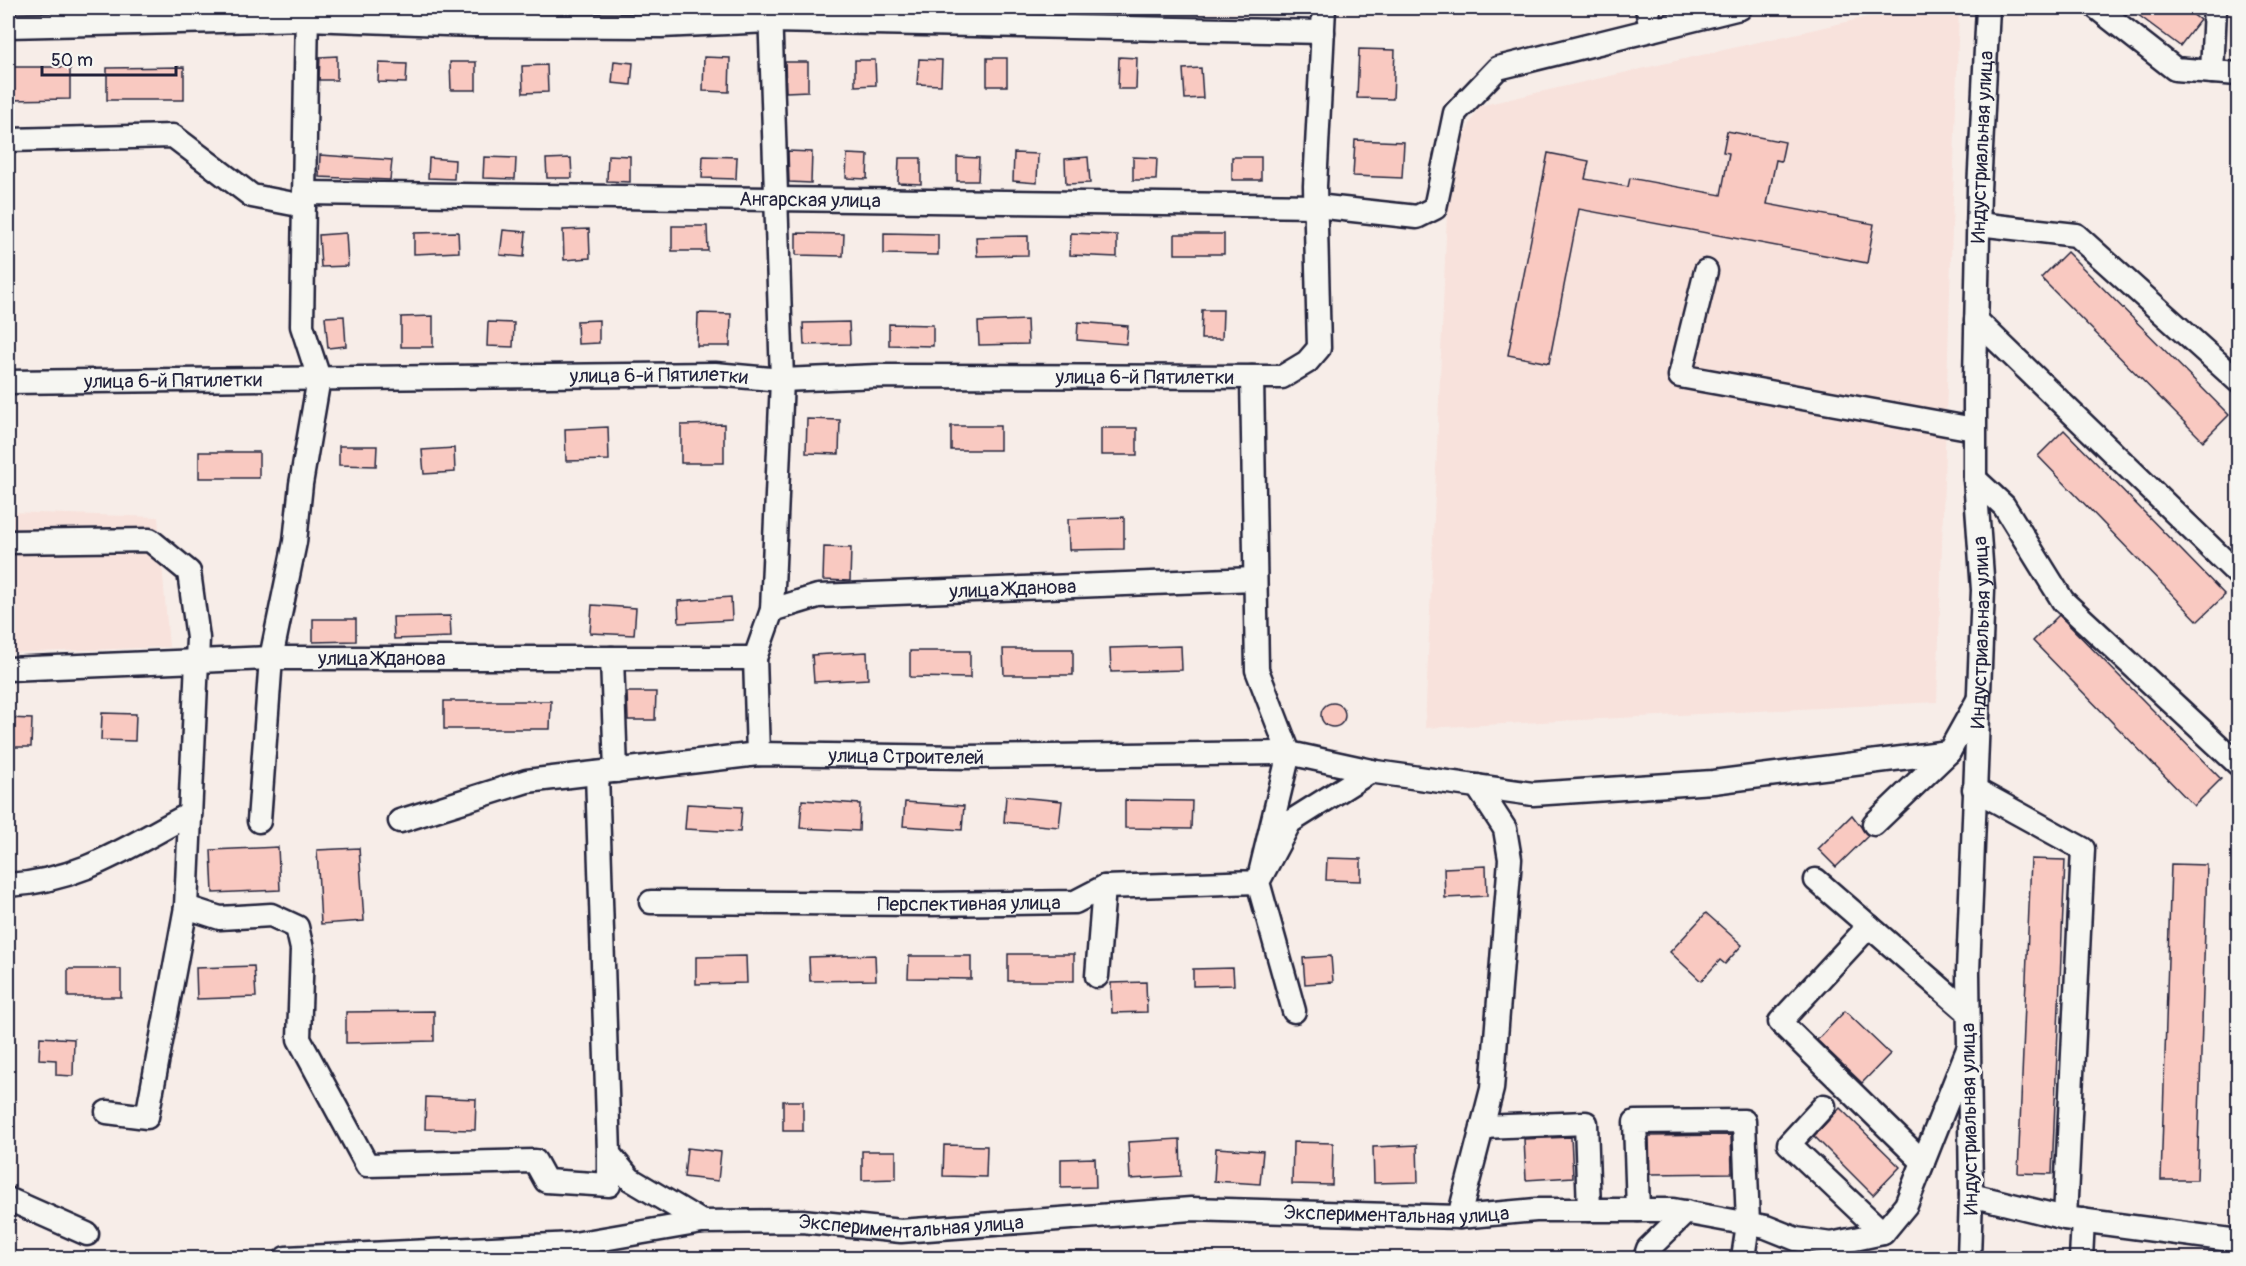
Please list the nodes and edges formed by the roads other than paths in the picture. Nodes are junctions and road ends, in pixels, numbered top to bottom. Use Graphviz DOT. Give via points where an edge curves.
graph roads {
  1 [pos="1324,8"];
  2 [pos="1647,8"];
  3 [pos="1740,8"];
  4 [pos="1988,8"];
  5 [pos="2097,8"];
  6 [pos="2215,8"];
  7 [pos="307,13"];
  8 [pos="770,14"];
  9 [pos="8,26"];
  10 [pos="1651,30"];
  11 [pos="1323,32"];
  12 [pos="2212,72"];
  13 [pos="2238,74"];
  14 [pos="8,140"];
  15 [pos="776,198"];
  16 [pos="304,199"];
  17 [pos="1316,206"];
  18 [pos="1978,224"];
  19 [pos="1706,271"];
  20 [pos="1976,320"];
  21 [pos="1252,377"];
  22 [pos="319,378"];
  23 [pos="782,380"];
  24 [pos="2238,381"];
  25 [pos="8,382"];
  26 [pos="1974,429"];
  27 [pos="1975,479"];
  28 [pos="8,542"];
  29 [pos="2238,574"];
  30 [pos="1255,579"];
  31 [pos="772,610"];
  32 [pos="272,658"];
  33 [pos="612,658"];
  34 [pos="754,658"];
  35 [pos="197,661"];
  36 [pos="8,669"];
  37 [pos="1978,700"];
  38 [pos="1948,752"];
  39 [pos="1289,753"];
  40 [pos="758,754"];
  41 [pos="2238,764"];
  42 [pos="1371,771"];
  43 [pos="606,772"];
  44 [pos="1477,786"];
  45 [pos="1974,789"];
  46 [pos="190,814"];
  47 [pos="259,821"];
  48 [pos="400,821"];
  49 [pos="1875,824"];
  50 [pos="1816,880"];
  51 [pos="1258,882"];
  52 [pos="8,885"];
  53 [pos="1104,887"];
  54 [pos="651,902"];
  55 [pos="186,907"];
  56 [pos="1869,926"];
  57 [pos="1097,976"];
  58 [pos="1294,1011"];
  59 [pos="1968,1012"];
  60 [pos="1968,1049"];
  61 [pos="1824,1106"];
  62 [pos="107,1112"];
  63 [pos="1482,1127"];
  64 [pos="609,1154"];
  65 [pos="1923,1162"];
  66 [pos="1971,1196"];
  67 [pos="8,1199"];
  68 [pos="1589,1210"];
  69 [pos="1638,1210"];
  70 [pos="1686,1212"];
  71 [pos="1459,1217"];
  72 [pos="2074,1219"];
  73 [pos="702,1222"];
  74 [pos="1748,1224"];
  75 [pos="1883,1233"];
  76 [pos="87,1234"];
  77 [pos="2238,1241"];
  78 [pos="1831,1251"];
  79 [pos="444,1254"];
  80 [pos="286,1258"];
  81 [pos="1645,1258"];
  82 [pos="1743,1258"];
  83 [pos="1969,1258"];
  84 [pos="2081,1258"];
  1 -- 11 [label="street"];
  2 -- 10 [label="street"];
  3 -- 10 [label="street"];
  4 -- 18 [label="street, Индустриальная улица"];
  5 -- 12 [label="street" via="2175,69"];
  6 -- 12 [label="street"];
  7 -- 8 [label="street" via="473,26 661,26"];
  7 -- 9 [label="street"];
  7 -- 16 [label="street"];
  8 -- 11 [label="street"];
  8 -- 15 [label="street"];
  10 -- 17 [label="street, Ангарская улица" via="1498,68 1455,113 1435,208 1417,217"];
  11 -- 17 [label="street"];
  12 -- 13 [label="street"];
  14 -- 16 [label="street, Ангарская улица" via="173,136 252,196"];
  15 -- 16 [label="street, Ангарская улица"];
  15 -- 17 [label="street, Ангарская улица"];
  15 -- 23 [label="street"];
  16 -- 22 [label="street" via="302,326"];
  17 -- 21 [label="street, улица 6-й Пятилетки" via="1319,348 1307,362 1282,377"];
  18 -- 20 [label="street, Индустриальная улица"];
  18 -- 24 [label="street" via="2076,235"];
  19 -- 26 [label="street" via="1680,376"];
  20 -- 26 [label="street, Индустриальная улица"];
  20 -- 29 [label="street"];
  21 -- 23 [label="street, улица 6-й Пятилетки" via="878,376"];
  21 -- 30 [label="street"];
  22 -- 23 [label="street, улица 6-й Пятилетки" via="715,374"];
  22 -- 25 [label="street, улица 6-й Пятилетки"];
  22 -- 32 [label="street" via="301,484 296,542"];
  23 -- 31 [label="street"];
  26 -- 27 [label="street, Индустриальная улица"];
  27 -- 37 [label="street, Индустриальная улица" via="1983,590"];
  27 -- 41 [label="street" via="2004,506 2063,601"];
  28 -- 35 [label="street" via="150,540 189,572 198,638"];
  30 -- 31 [label="street, улица Жданова" via="818,596"];
  30 -- 39 [label="street" via="1257,670"];
  31 -- 34 [label="street"];
  32 -- 33 [label="street, улица Жданова"];
  32 -- 35 [label="street, улица Жданова"];
  32 -- 47 [label="street"];
  33 -- 34 [label="street, улица Жданова"];
  33 -- 43 [label="street"];
  34 -- 40 [label="street"];
  35 -- 36 [label="street, улица Жданова"];
  35 -- 46 [label="street"];
  37 -- 38 [label="street"];
  37 -- 45 [label="street, Индустриальная улица"];
  38 -- 44 [label="street, улица Строителей" via="1713,782 1533,794"];
  38 -- 49 [label="street"];
  39 -- 40 [label="street, улица Строителей" via="966,757"];
  39 -- 42 [label="street, улица Строителей"];
  39 -- 51 [label="street"];
  40 -- 43 [label="street, улица Строителей"];
  42 -- 44 [label="street, улица Строителей"];
  42 -- 51 [label="street" via="1290,822"];
  43 -- 48 [label="street, улица Строителей" via="527,781"];
  43 -- 64 [label="street"];
  44 -- 63 [label="street" via="1505,829 1510,859 1492,1089"];
  45 -- 59 [label="street, Индустриальная улица"];
  45 -- 72 [label="street" via="2083,849"];
  46 -- 52 [label="street" via="82,871 39,883"];
  46 -- 55 [label="street"];
  50 -- 56 [label="street"];
  51 -- 53 [label="street, Перспективная улица"];
  51 -- 58 [label="street"];
  53 -- 54 [label="street, Перспективная улица" via="1075,902"];
  53 -- 57 [label="street"];
  55 -- 62 [label="street" via="147,1117"];
  55 -- 64 [label="street" via="220,918 271,915 297,927 302,949 299,1039 368,1165 534,1161 546,1180 609,1185"];
  56 -- 59 [label="street"];
  56 -- 65 [label="street" via="1780,1022"];
  59 -- 60 [label="street, Индустриальная улица"];
  60 -- 65 [label="street"];
  60 -- 66 [label="street, Индустриальная улица"];
  61 -- 75 [label="street" via="1790,1144"];
  63 -- 68 [label="street" via="1586,1123"];
  63 -- 71 [label="street"];
  64 -- 73 [label="street" via="630,1179"];
  65 -- 75 [label="street" via="1906,1205"];
  66 -- 72 [label="street"];
  66 -- 83 [label="street, Индустриальная улица"];
  67 -- 76 [label="street"];
  68 -- 69 [label="street, Экспериментальная улица"];
  68 -- 71 [label="street, Экспериментальная улица"];
  69 -- 70 [label="street, Экспериментальная улица"];
  69 -- 74 [label="street" via="1635,1122 1744,1121"];
  70 -- 74 [label="street, Экспериментальная улица"];
  70 -- 81 [label="street" via="1648,1249"];
  71 -- 73 [label="street, Экспериментальная улица" via="1191,1209 901,1232 802,1221"];
  72 -- 77 [label="street"];
  72 -- 84 [label="street"];
  73 -- 79 [label="street, Экспериментальная улица" via="574,1244"];
  74 -- 78 [label="street, Экспериментальная улица"];
  74 -- 82 [label="street"];
  75 -- 78 [label="street, Экспериментальная улица"];
  79 -- 80 [label="street, Экспериментальная улица"];
}
